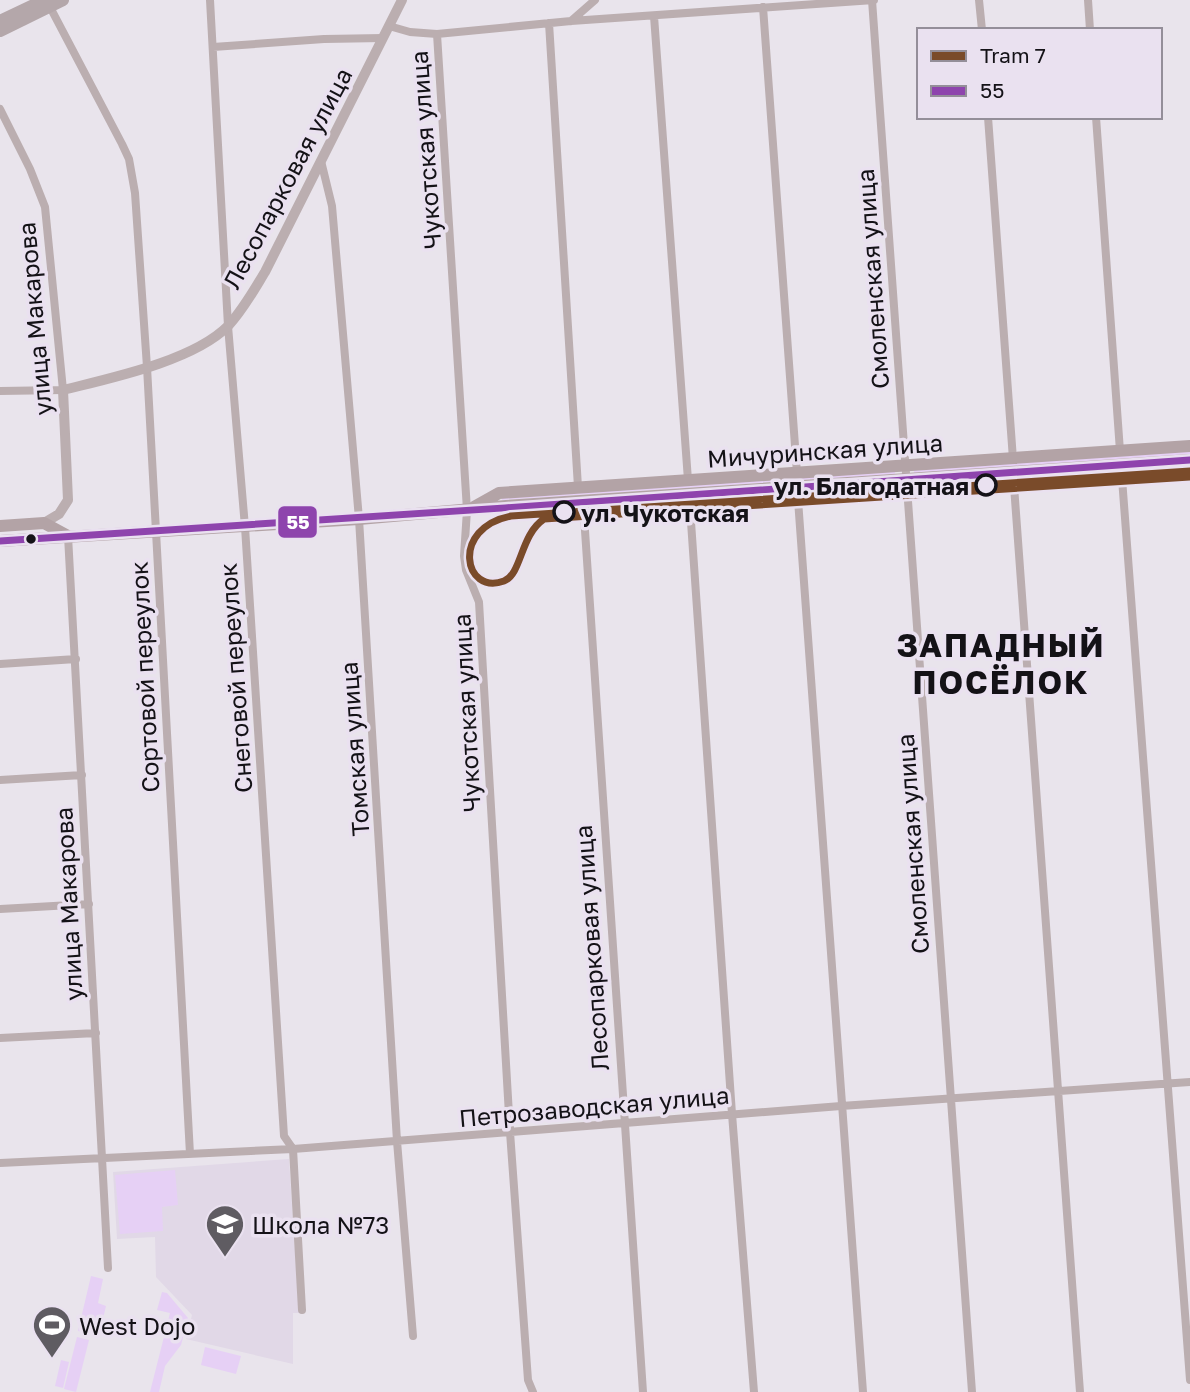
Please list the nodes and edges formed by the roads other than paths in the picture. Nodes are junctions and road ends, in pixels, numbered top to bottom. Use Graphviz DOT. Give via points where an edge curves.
graph roads {
  1 [pos="63,0"];
  2 [pos="211,0"];
  3 [pos="402,0"];
  4 [pos="595,0"];
  5 [pos="873,0"];
  6 [pos="979,0"];
  7 [pos="1088,0"];
  8 [pos="47,4"];
  9 [pos="763,6"];
  10 [pos="654,16"];
  11 [pos="0,21"];
  12 [pos="571,21"];
  13 [pos="549,23"];
  14 [pos="389,26"];
  15 [pos="982,28"];
  16 [pos="1090,28"];
  17 [pos="0,31"];
  18 [pos="437,34"];
  19 [pos="383,38"];
  20 [pos="213,47"];
  21 [pos="0,109"];
  22 [pos="988,119"];
  23 [pos="1096,119"];
  24 [pos="321,162"];
  25 [pos="228,326"];
  26 [pos="147,367"];
  27 [pos="63,390"];
  28 [pos="0,391"];
  29 [pos="1190,446"];
  30 [pos="1121,450"];
  31 [pos="1190,460"];
  32 [pos="905,465"];
  33 [pos="1013,465"];
  34 [pos="1121,465"];
  35 [pos="797,473"];
  36 [pos="905,479"];
  37 [pos="688,480"];
  38 [pos="797,486"];
  39 [pos="578,487"];
  40 [pos="689,494"];
  41 [pos="583,501"];
  42 [pos="467,510"];
  43 [pos="359,519"];
  44 [pos="44,523"];
  45 [pos="0,526"];
  46 [pos="245,527"];
  47 [pos="155,533"];
  48 [pos="68,536"];
  49 [pos="0,541"];
  50 [pos="76,659"];
  51 [pos="0,664"];
  52 [pos="82,775"];
  53 [pos="0,780"];
  54 [pos="89,904"];
  55 [pos="0,909"];
  56 [pos="96,1033"];
  57 [pos="0,1038"];
  58 [pos="1190,1082"];
  59 [pos="1167,1084"];
  60 [pos="1058,1091"];
  61 [pos="950,1099"];
  62 [pos="841,1106"];
  63 [pos="732,1115"];
  64 [pos="624,1124"];
  65 [pos="510,1132"];
  66 [pos="397,1141"];
  67 [pos="293,1149"];
  68 [pos="190,1154"];
  69 [pos="101,1158"];
  70 [pos="0,1163"];
  71 [pos="108,1269"];
  72 [pos="303,1310"];
  73 [pos="413,1336"];
  74 [pos="1190,1380"];
  75 [pos="533,1392"];
  76 [pos="643,1392"];
  77 [pos="754,1392"];
  78 [pos="863,1392"];
  79 [pos="972,1392"];
  80 [pos="1080,1392"];
  1 -- 8 [label="main road"];
  2 -- 20 [label="street, Снеговой переулок"];
  3 -- 14 [label="street, Лесопарковая улица"];
  4 -- 12 [label="street"];
  5 -- 9 [label="street"];
  5 -- 32 [label="street, Смоленская улица"];
  6 -- 15 [label="street"];
  7 -- 16 [label="street"];
  8 -- 11 [label="main road"];
  8 -- 17 [label="main road"];
  8 -- 26 [label="street, Сортовой переулок" via="129,159"];
  9 -- 10 [label="street"];
  9 -- 35 [label="street"];
  10 -- 12 [label="street"];
  10 -- 37 [label="street"];
  12 -- 13 [label="street"];
  13 -- 18 [label="street"];
  13 -- 39 [label="street"];
  14 -- 18 [label="street"];
  14 -- 19 [label="street, Лесопарковая улица"];
  18 -- 42 [label="street, Чукотская улица"];
  19 -- 20 [label="street"];
  19 -- 24 [label="street, Лесопарковая улица"];
  20 -- 25 [label="street, Снеговой переулок"];
  21 -- 27 [label="street, улица Макарова" via="45,207"];
  22 -- 33 [label="street"];
  23 -- 30 [label="street"];
  24 -- 25 [label="street, Лесопарковая улица" via="247,302"];
  24 -- 43 [label="street, Томская улица" via="332,206"];
  25 -- 26 [label="street, Лесопарковая улица" via="189,351"];
  25 -- 46 [label="street, Снеговой переулок"];
  26 -- 27 [label="street, Лесопарковая улица"];
  26 -- 47 [label="street, Сортовой переулок"];
  27 -- 28 [label="street"];
  27 -- 44 [label="street, улица Макарова" via="68,500 59,514"];
  29 -- 30 [label="main road, Мичуринская улица"];
  30 -- 33 [label="main road, Мичуринская улица"];
  31 -- 34 [label="main road, Мичуринская улица"];
  32 -- 33 [label="main road, Мичуринская улица"];
  32 -- 35 [label="main road, Мичуринская улица"];
  32 -- 36 [label="street, Смоленская улица"];
  33 -- 34 [label="main road, Мичуринская улица"];
  33 -- 36 [label="main road, Мичуринская улица"];
  33 -- 60 [label="street"];
  34 -- 59 [label="street"];
  35 -- 37 [label="main road, Мичуринская улица"];
  36 -- 38 [label="main road, Мичуринская улица"];
  36 -- 61 [label="street, Смоленская улица"];
  37 -- 39 [label="main road, Мичуринская улица"];
  38 -- 40 [label="main road, Мичуринская улица"];
  38 -- 62 [label="street"];
  39 -- 42 [label="main road, Мичуринская улица" via="499,494"];
  40 -- 41 [label="main road, Мичуринская улица"];
  40 -- 63 [label="street"];
  41 -- 42 [label="main road, Мичуринская улица"];
  41 -- 64 [label="street, Лесопарковая улица"];
  42 -- 43 [label="main road, Мичуринская улица"];
  42 -- 65 [label="street, Чукотская улица" via="464,556 479,602"];
  43 -- 46 [label="main road, Мичуринская улица"];
  43 -- 66 [label="street, Томская улица"];
  44 -- 45 [label="main road"];
  44 -- 48 [label="main road"];
  46 -- 47 [label="main road, Мичуринская улица"];
  46 -- 67 [label="street, Снеговой переулок" via="284,1136"];
  47 -- 48 [label="main road, Мичуринская улица"];
  47 -- 68 [label="street, Сортовой переулок"];
  48 -- 49 [label="main road, Мичуринская улица"];
  48 -- 50 [label="street, улица Макарова"];
  50 -- 51 [label="street"];
  50 -- 52 [label="street, улица Макарова"];
  52 -- 53 [label="street"];
  52 -- 54 [label="street, улица Макарова"];
  54 -- 55 [label="street"];
  54 -- 56 [label="street, улица Макарова"];
  56 -- 57 [label="street"];
  56 -- 69 [label="street, улица Макарова"];
  58 -- 59 [label="street, Петрозаводская улица"];
  59 -- 60 [label="street, Петрозаводская улица"];
  59 -- 74 [label="street"];
  60 -- 61 [label="street, Петрозаводская улица"];
  60 -- 80 [label="street"];
  61 -- 62 [label="street, Петрозаводская улица"];
  61 -- 79 [label="street, Смоленская улица"];
  62 -- 63 [label="street, Петрозаводская улица"];
  62 -- 78 [label="street"];
  63 -- 64 [label="street, Петрозаводская улица"];
  63 -- 77 [label="street"];
  64 -- 65 [label="street, Петрозаводская улица"];
  64 -- 76 [label="street, Лесопарковая улица"];
  65 -- 66 [label="street, Петрозаводская улица"];
  65 -- 75 [label="street, Чукотская улица" via="528,1380"];
  66 -- 67 [label="street, Петрозаводская улица"];
  66 -- 73 [label="street, Томская улица"];
  67 -- 68 [label="street, Петрозаводская улица"];
  67 -- 72 [label="street, Снеговой переулок"];
  68 -- 69 [label="street, Петрозаводская улица"];
  69 -- 70 [label="street, Петрозаводская улица"];
  69 -- 71 [label="street, улица Макарова"];
}
